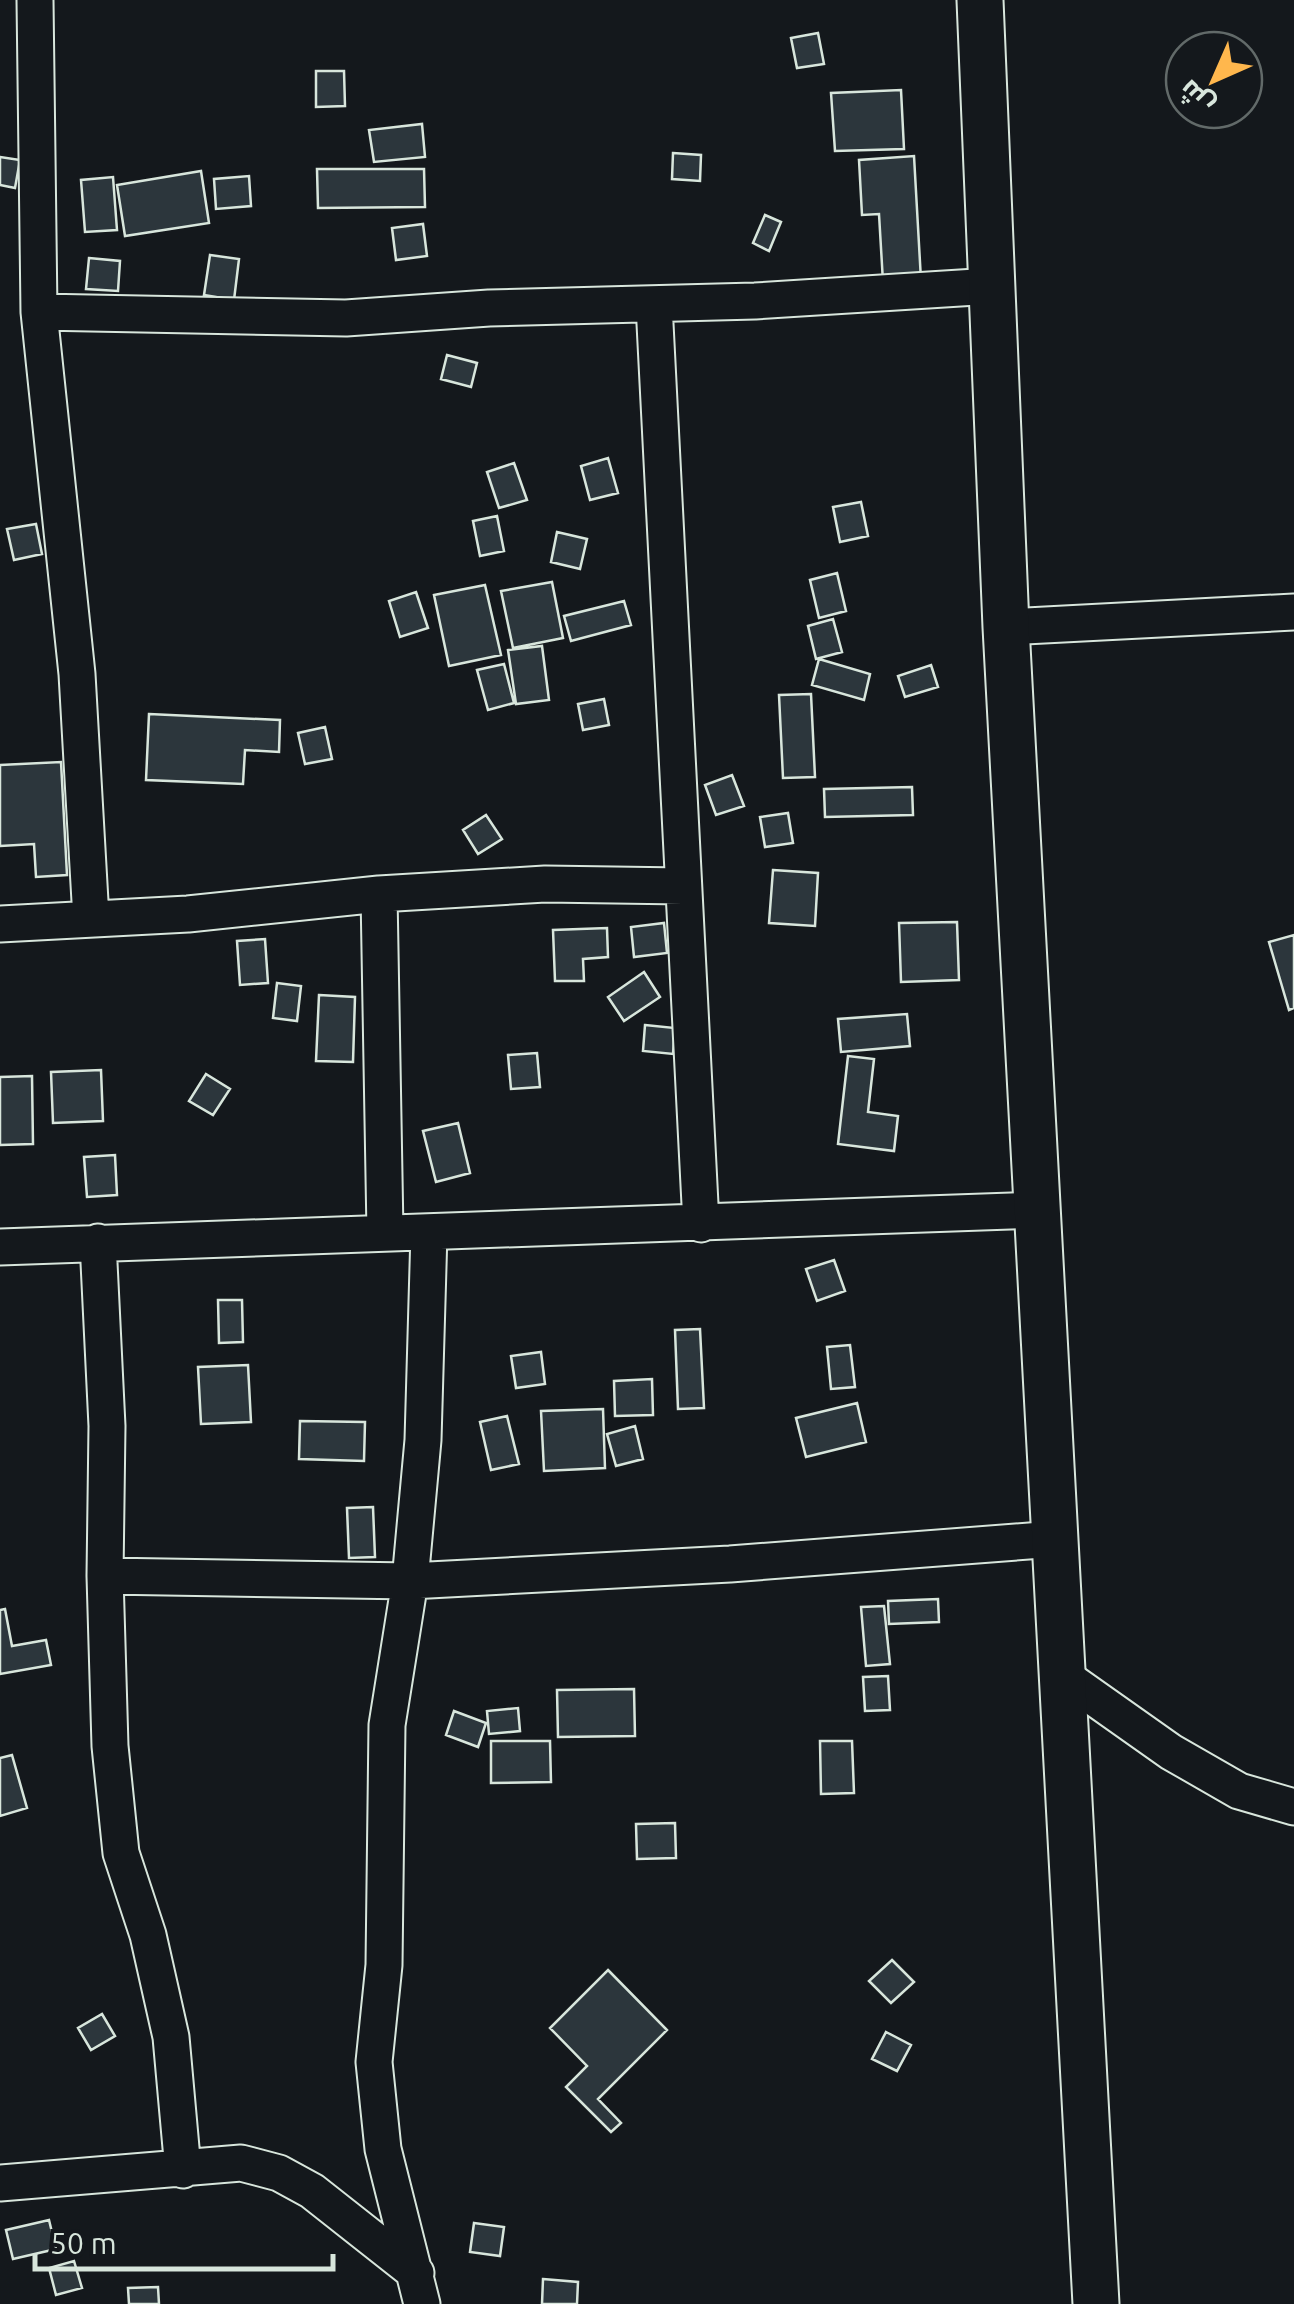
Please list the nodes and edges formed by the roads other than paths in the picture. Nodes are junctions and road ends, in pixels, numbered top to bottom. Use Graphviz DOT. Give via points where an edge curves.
graph roads {
  1 [pos="34,0"];
  2 [pos="980,0"];
  3 [pos="992,286"];
  4 [pos="654,304"];
  5 [pos="40,312"];
  6 [pos="1294,612"];
  7 [pos="1006,627"];
  8 [pos="683,886"];
  9 [pos="378,894"];
  10 [pos="91,919"];
  11 [pos="0,924"];
  12 [pos="1038,1210"];
  13 [pos="701,1224"];
  14 [pos="385,1232"];
  15 [pos="429,1232"];
  16 [pos="98,1242"];
  17 [pos="0,1247"];
  18 [pos="1055,1539"];
  19 [pos="105,1576"];
  20 [pos="410,1581"];
  21 [pos="1062,1675"];
  22 [pos="1294,1807"];
  23 [pos="183,2170"];
  24 [pos="0,2184"];
  25 [pos="419,2288"];
  26 [pos="1096,2304"];
  1 -- 5 [label="street"];
  2 -- 3 [label="street"];
  3 -- 4 [label="street"];
  3 -- 7 [label="street"];
  4 -- 5 [label="street" via="346,318"];
  4 -- 8 [label="street"];
  5 -- 10 [label="street" via="77,674"];
  6 -- 7 [label="street"];
  7 -- 12 [label="street"];
  8 -- 9 [label="street" via="546,884"];
  8 -- 13 [label="street"];
  9 -- 10 [label="street"];
  9 -- 14 [label="street"];
  10 -- 11 [label="street"];
  12 -- 13 [label="street"];
  12 -- 18 [label="street"];
  13 -- 15 [label="street"];
  14 -- 15 [label="street"];
  14 -- 16 [label="street"];
  15 -- 20 [label="street" via="423,1440"];
  16 -- 17 [label="street"];
  16 -- 19 [label="street"];
  18 -- 20 [label="street"];
  18 -- 21 [label="street"];
  19 -- 20 [label="street"];
  19 -- 23 [label="street" via="121,1852 171,2037"];
  20 -- 25 [label="street" via="387,1725 384,1965 374,2062 383,2149"];
  21 -- 22 [label="street" via="1239,1792"];
  21 -- 26 [label="street"];
  23 -- 24 [label="street"];
  23 -- 25 [label="street" via="240,2164 279,2173 312,2191"];
}
